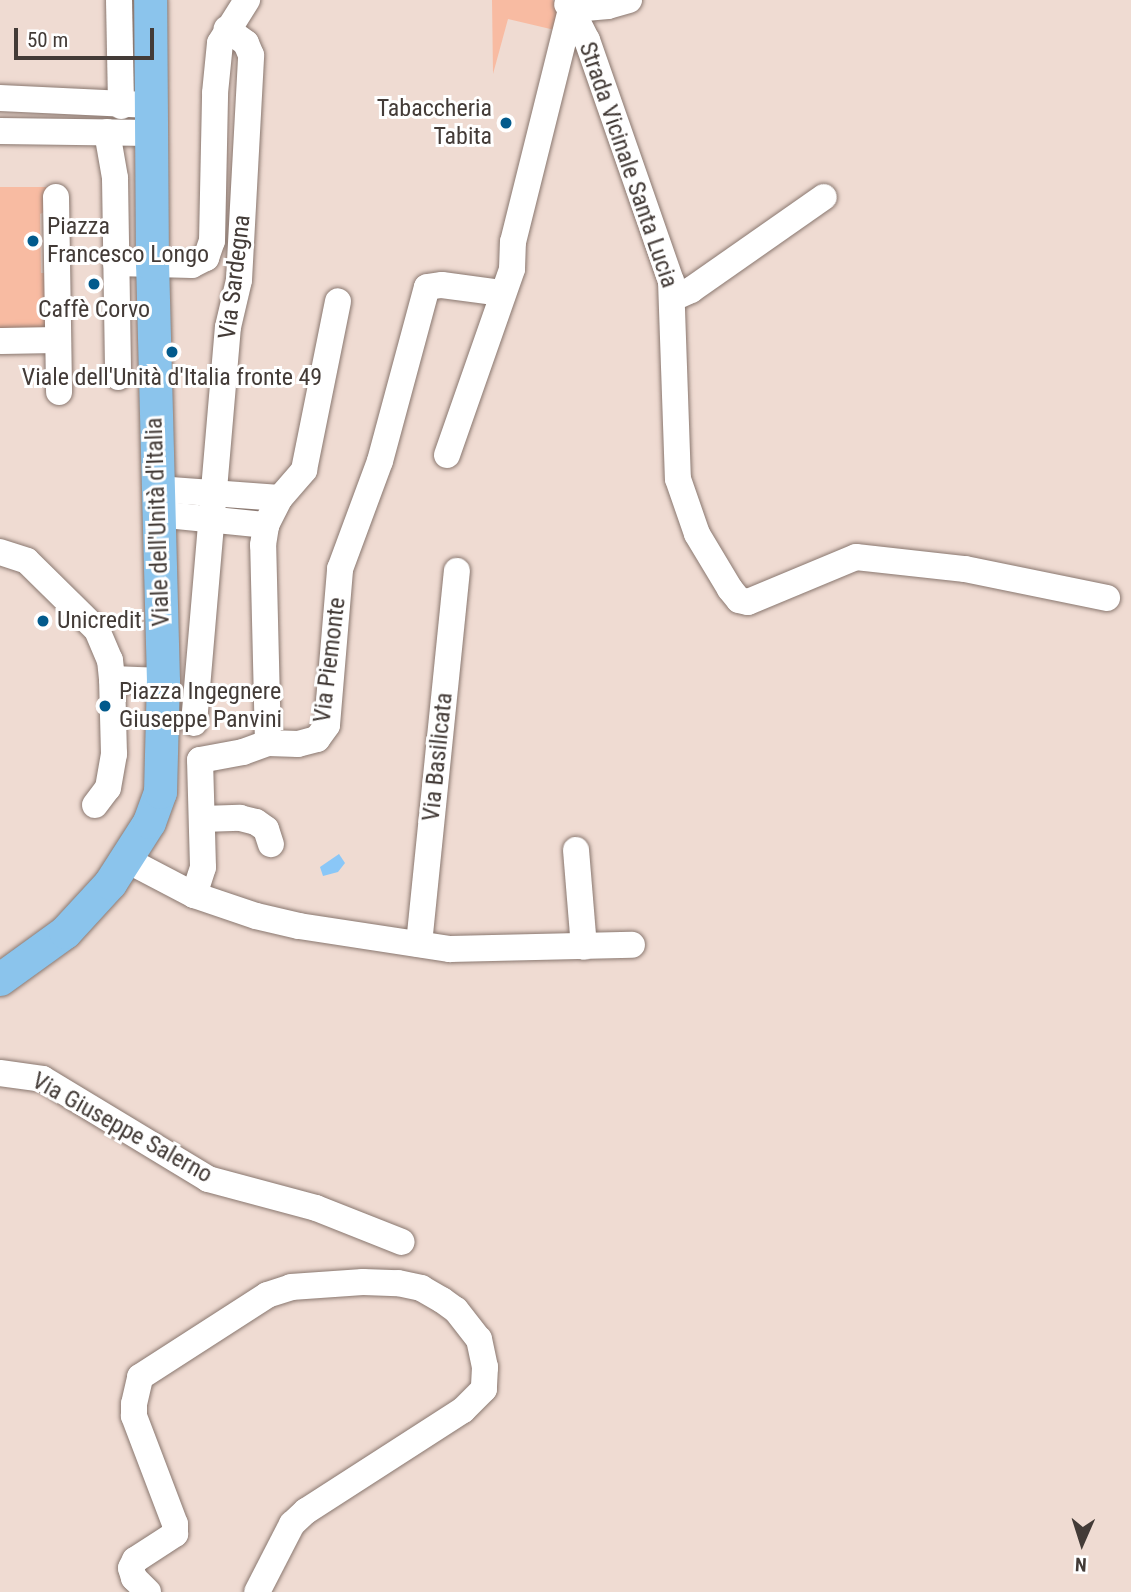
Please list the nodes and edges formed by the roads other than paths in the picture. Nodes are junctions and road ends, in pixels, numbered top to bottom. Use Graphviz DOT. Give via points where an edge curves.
graph roads {
  1 [pos="119,0"];
  2 [pos="150,0"];
  3 [pos="247,0"];
  4 [pos="629,0"];
  5 [pos="567,4"];
  6 [pos="227,29"];
  7 [pos="0,98"];
  8 [pos="130,112"];
  9 [pos="0,131"];
  10 [pos="103,132"];
  11 [pos="56,197"];
  12 [pos="824,197"];
  13 [pos="116,263"];
  14 [pos="152,264"];
  15 [pos="502,293"];
  16 [pos="673,298"];
  17 [pos="338,301"];
  18 [pos="58,340"];
  19 [pos="0,341"];
  20 [pos="118,377"];
  21 [pos="59,392"];
  22 [pos="447,456"];
  23 [pos="212,492"];
  24 [pos="280,498"];
  25 [pos="157,502"];
  26 [pos="212,519"];
  27 [pos="266,525"];
  28 [pos="0,552"];
  29 [pos="457,571"];
  30 [pos="1107,598"];
  31 [pos="112,679"];
  32 [pos="163,681"];
  33 [pos="194,723"];
  34 [pos="268,743"];
  35 [pos="95,806"];
  36 [pos="202,819"];
  37 [pos="271,844"];
  38 [pos="576,850"];
  39 [pos="127,860"];
  40 [pos="194,895"];
  41 [pos="419,944"];
  42 [pos="632,945"];
  43 [pos="584,947"];
  44 [pos="0,979"];
  45 [pos="0,1073"];
  46 [pos="402,1242"];
  47 [pos="148,1592"];
  48 [pos="257,1592"];
  1 -- 8 [label="street"];
  2 -- 8 [label="main road, Viale dell'Unità d'Italia"];
  3 -- 6 [label="street, Via Sardegna"];
  4 -- 5 [label="street" via="608,6"];
  5 -- 15 [label="street" via="513,242 512,269"];
  5 -- 16 [label="street, Strada Vicinale Santa Lucia" via="587,40"];
  6 -- 14 [label="street, Via Sardegna" via="216,68 210,249 202,263"];
  6 -- 23 [label="street, Via Sardegna" via="246,43 251,55 239,280 231,306"];
  7 -- 8 [label="street"];
  8 -- 10 [label="street"];
  8 -- 10 [label="street"];
  8 -- 14 [label="main road, Viale dell'Unità d'Italia"];
  9 -- 10 [label="street"];
  10 -- 13 [label="street" via="115,178"];
  11 -- 18 [label="street"];
  12 -- 16 [label="street"];
  13 -- 14 [label="street"];
  13 -- 20 [label="street"];
  14 -- 25 [label="main road, Viale dell'Unità d'Italia"];
  15 -- 22 [label="street"];
  15 -- 34 [label="street, Via Piemonte" via="442,285 427,288 380,461 340,569 327,725 317,738 298,744"];
  16 -- 30 [label="street, Strada Vicinale Santa Lucia" via="678,480 697,534 739,600 748,602 856,557 965,569"];
  17 -- 24 [label="street" via="304,470"];
  18 -- 19 [label="street"];
  18 -- 21 [label="street"];
  23 -- 24 [label="street"];
  23 -- 25 [label="street"];
  23 -- 26 [label="street, Via Sardegna"];
  24 -- 27 [label="street"];
  25 -- 26 [label="street"];
  25 -- 32 [label="main road, Viale dell'Unità d'Italia"];
  26 -- 27 [label="street"];
  26 -- 33 [label="street"];
  27 -- 34 [label="street"];
  28 -- 31 [label="street" via="27,561 97,630 110,660"];
  29 -- 41 [label="street, Via Basilicata"];
  31 -- 32 [label="street"];
  31 -- 35 [label="street" via="114,754 108,788"];
  32 -- 39 [label="main road, Viale dell'Unità d'Italia" via="160,792"];
  34 -- 36 [label="street" via="200,760"];
  36 -- 37 [label="street" via="256,822 266,829"];
  36 -- 40 [label="street" via="204,867"];
  38 -- 43 [label="street"];
  39 -- 40 [label="street"];
  39 -- 44 [label="main road, Viale dell'Unità d'Italia" via="65,932"];
  40 -- 41 [label="street" via="299,926"];
  41 -- 43 [label="street" via="450,949"];
  42 -- 43 [label="street"];
  45 -- 46 [label="street, Via Giuseppe Salerno" via="43,1079 208,1179 316,1208"];
  47 -- 48 [label="street" via="131,1568 135,1560 174,1534 175,1524 134,1416 140,1377 267,1295 291,1287 363,1282 421,1288 456,1310 479,1339 484,1390 463,1409 306,1511 292,1524"];
}
